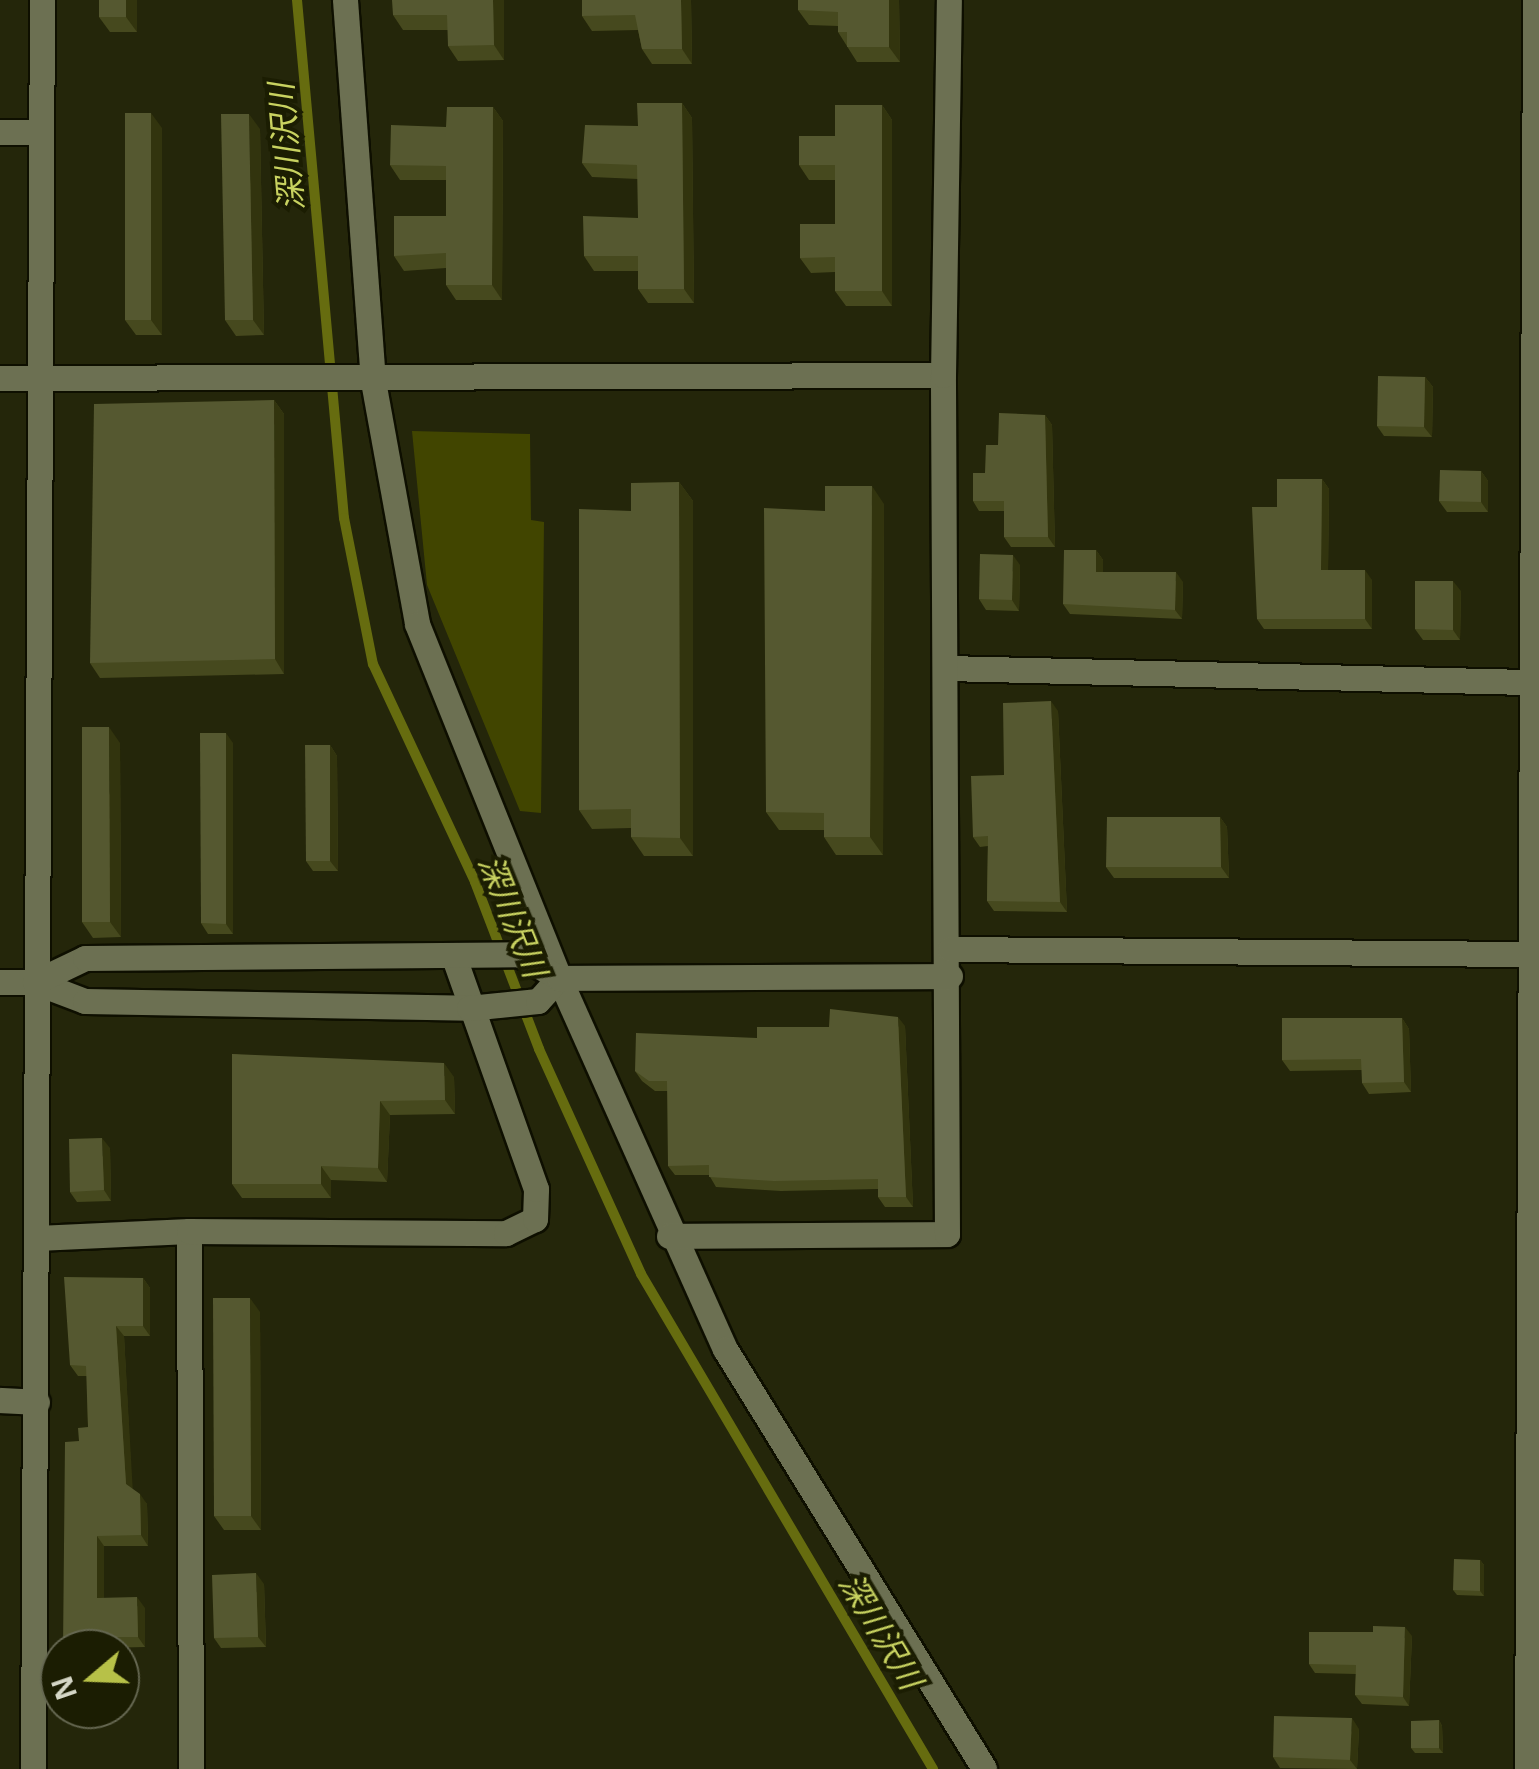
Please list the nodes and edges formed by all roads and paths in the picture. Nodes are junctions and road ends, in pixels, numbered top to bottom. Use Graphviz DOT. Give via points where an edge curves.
graph roads {
  1 [pos="42,0"];
  2 [pos="344,0"];
  3 [pos="948,0"];
  4 [pos="1535,0"];
  5 [pos="0,132"];
  6 [pos="40,132"];
  7 [pos="943,375"];
  8 [pos="0,378"];
  9 [pos="40,379"];
  10 [pos="362,381"];
  11 [pos="946,668"];
  12 [pos="1529,682"];
  13 [pos="950,949"];
  14 [pos="1526,954"];
  15 [pos="453,956"];
  16 [pos="950,976"];
  17 [pos="558,978"];
  18 [pos="0,982"];
  19 [pos="35,982"];
  20 [pos="469,1008"];
  21 [pos="189,1231"];
  22 [pos="670,1236"];
  23 [pos="37,1238"];
  24 [pos="0,1400"];
  25 [pos="37,1402"];
  26 [pos="33,1769"];
  27 [pos="191,1769"];
  28 [pos="984,1769"];
  29 [pos="1527,1769"];
  1 -- 6 [label="street"];
  2 -- 10 [label="street"];
  3 -- 7 [label="street"];
  4 -- 12 [label="street"];
  5 -- 6 [label="street"];
  6 -- 9 [label="street"];
  7 -- 10 [label="street"];
  7 -- 11 [label="street"];
  8 -- 9 [label="street"];
  9 -- 10 [label="street"];
  9 -- 19 [label="street"];
  10 -- 17 [label="street" via="417,624"];
  11 -- 12 [label="street"];
  11 -- 13 [label="street"];
  12 -- 14 [label="street"];
  13 -- 14 [label="street"];
  13 -- 16 [label="street"];
  14 -- 29 [label="street"];
  15 -- 17 [label="street" via="519,954"];
  15 -- 19 [label="street" via="85,958"];
  15 -- 20 [label="street"];
  16 -- 17 [label="street"];
  16 -- 22 [label="street" via="946,1234"];
  17 -- 20 [label="street" via="538,1002"];
  17 -- 22 [label="street"];
  18 -- 19 [label="street"];
  19 -- 20 [label="street" via="85,1000"];
  19 -- 23 [label="street"];
  20 -- 21 [label="street" via="536,1189 535,1219 506,1233"];
  21 -- 23 [label="street"];
  21 -- 27 [label="street"];
  22 -- 28 [label="street" via="725,1349"];
  23 -- 25 [label="street"];
  24 -- 25 [label="street"];
  25 -- 26 [label="street"];
}
